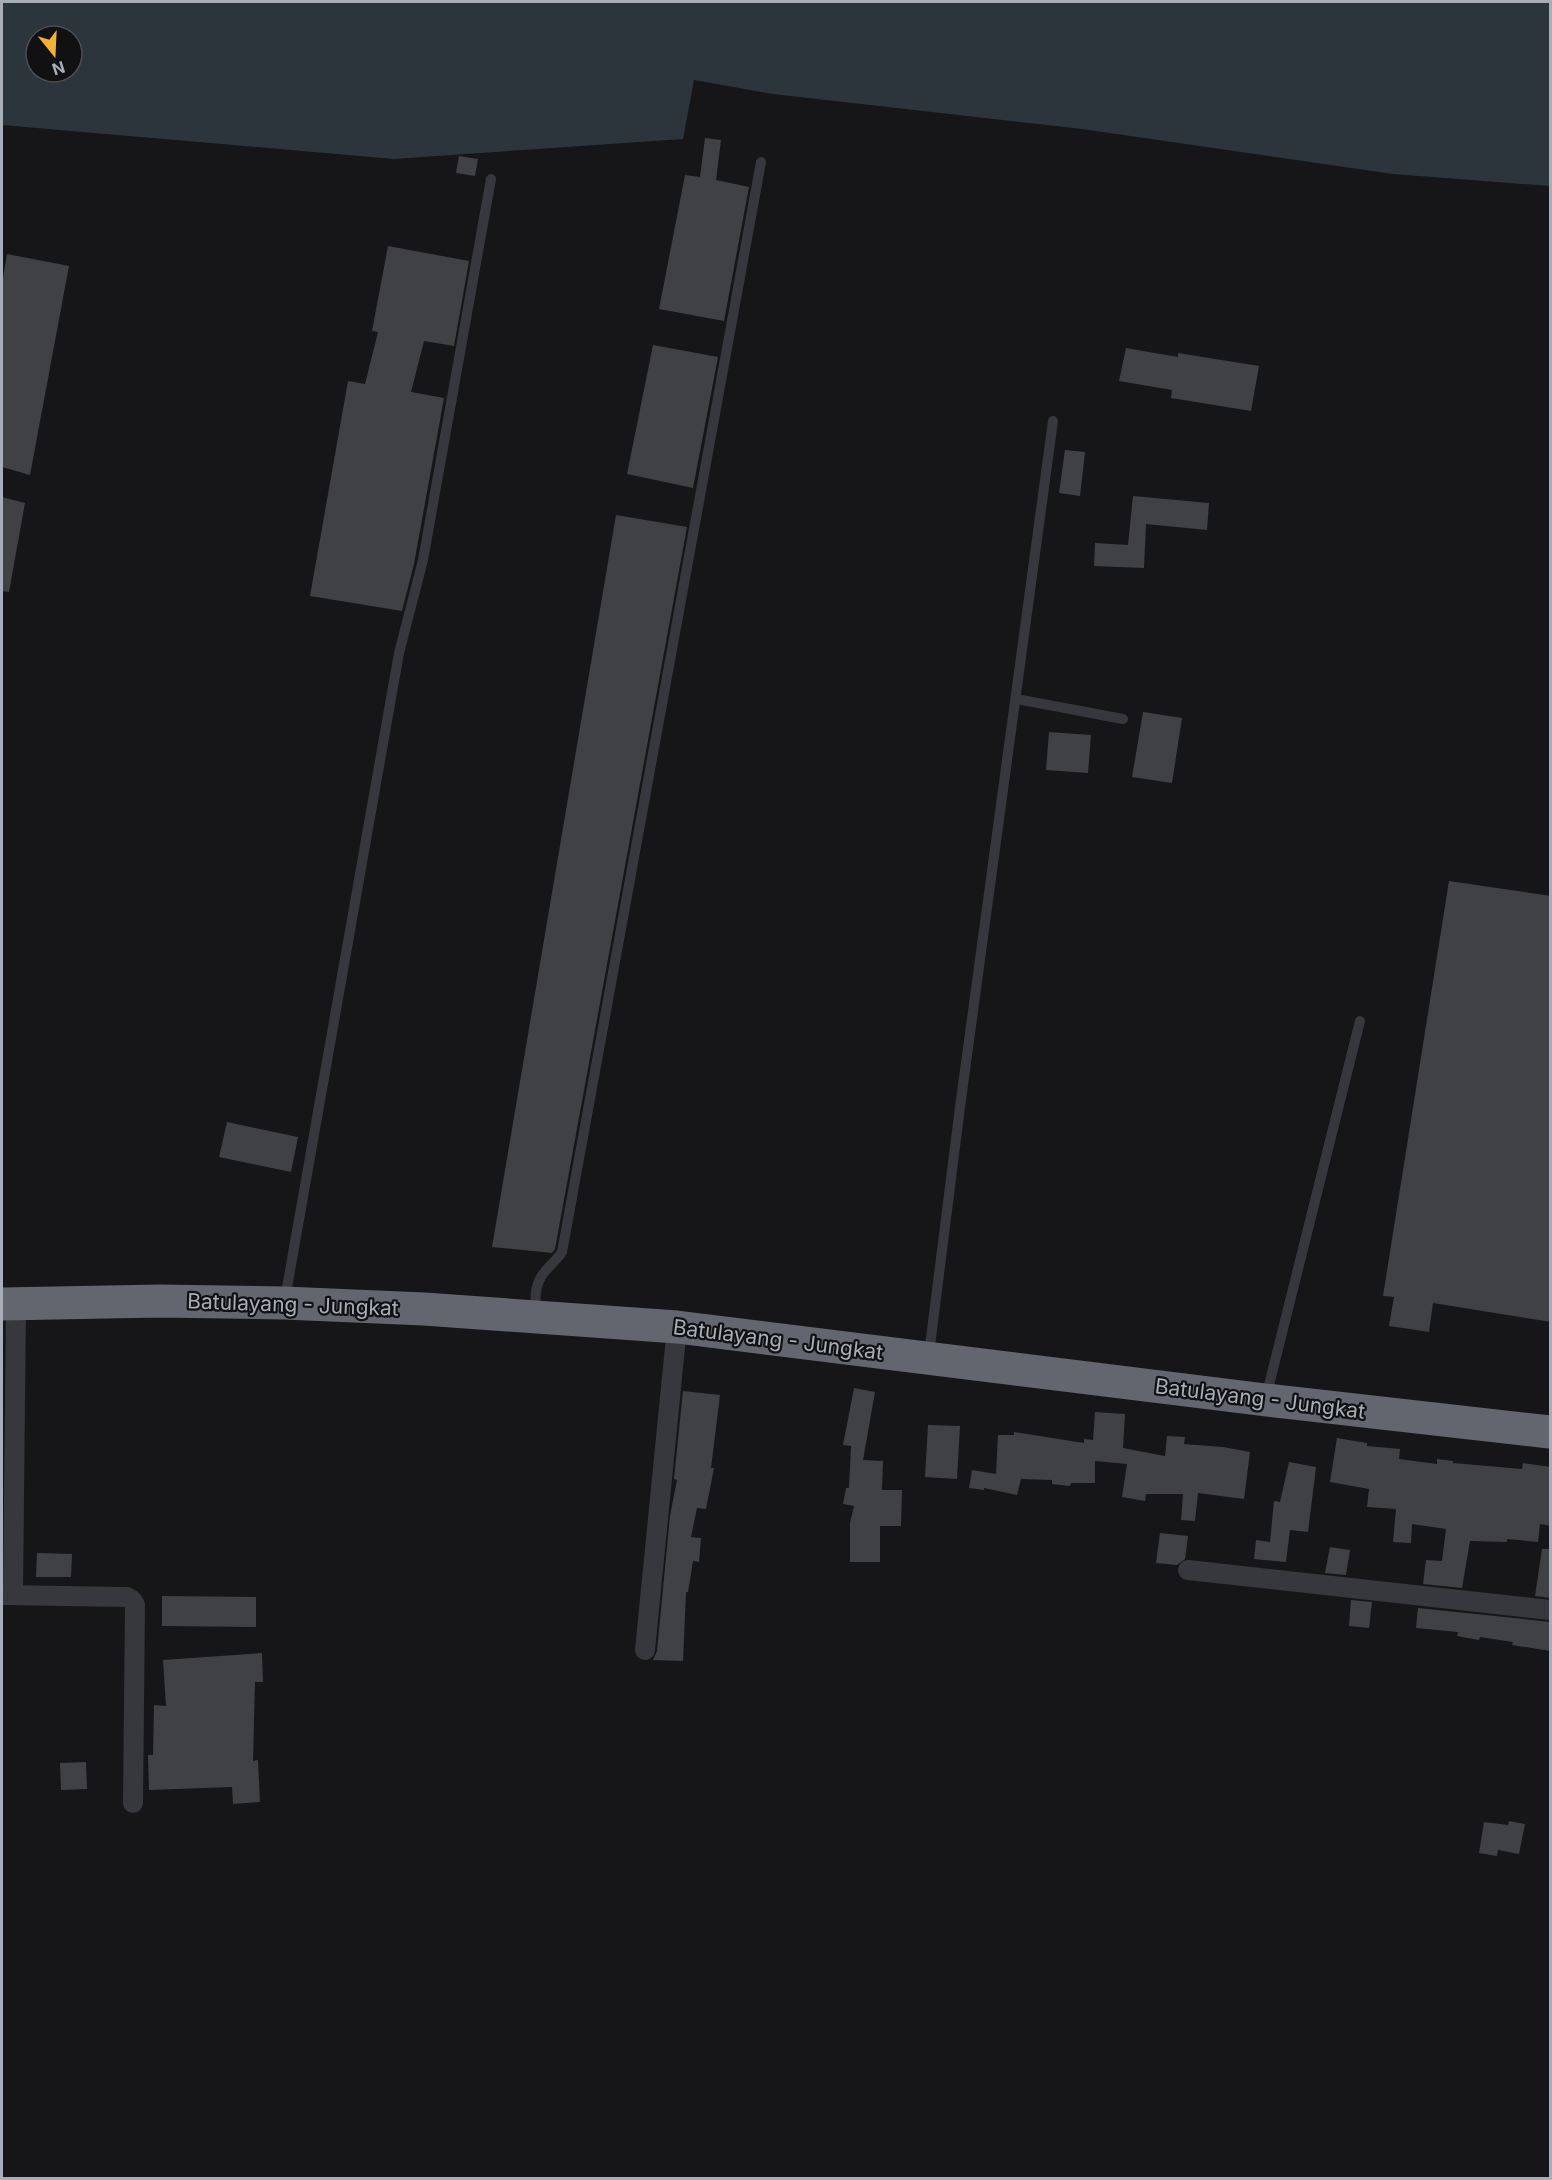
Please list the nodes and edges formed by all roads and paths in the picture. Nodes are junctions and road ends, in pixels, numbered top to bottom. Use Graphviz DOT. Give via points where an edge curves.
graph roads {
  1 [pos="761,162"];
  2 [pos="491,179"];
  3 [pos="1053,421"];
  4 [pos="1016,699"];
  5 [pos="1123,719"];
  6 [pos="1360,1021"];
  7 [pos="284,1303"];
  8 [pos="9,1304"];
  9 [pos="536,1317"];
  10 [pos="677,1327"];
  11 [pos="928,1359"];
  12 [pos="1266,1400"];
  13 [pos="8,1420"];
  14 [pos="1551,1432"];
  15 [pos="1188,1570"];
  16 [pos="7,1595"];
  17 [pos="1551,1611"];
  18 [pos="645,1650"];
  19 [pos="133,1803"];
  1 -- 9 [label="lane" via="562,1252 539,1279"];
  2 -- 7 [label="lane" via="423,560 399,653"];
  3 -- 4 [label="lane"];
  4 -- 5 [label="lane"];
  4 -- 11 [label="lane"];
  6 -- 12 [label="lane"];
  7 -- 8 [label="highway, Batulayang - Jungkat"];
  7 -- 9 [label="highway, Batulayang - Jungkat"];
  8 -- 13 [label="street"];
  9 -- 10 [label="highway, Batulayang - Jungkat"];
  10 -- 11 [label="highway, Batulayang - Jungkat"];
  10 -- 18 [label="street"];
  11 -- 12 [label="highway, Batulayang - Jungkat"];
  12 -- 14 [label="highway, Batulayang - Jungkat"];
  13 -- 16 [label="street"];
  15 -- 17 [label="street"];
  16 -- 19 [label="street" via="132,1600"];
}
